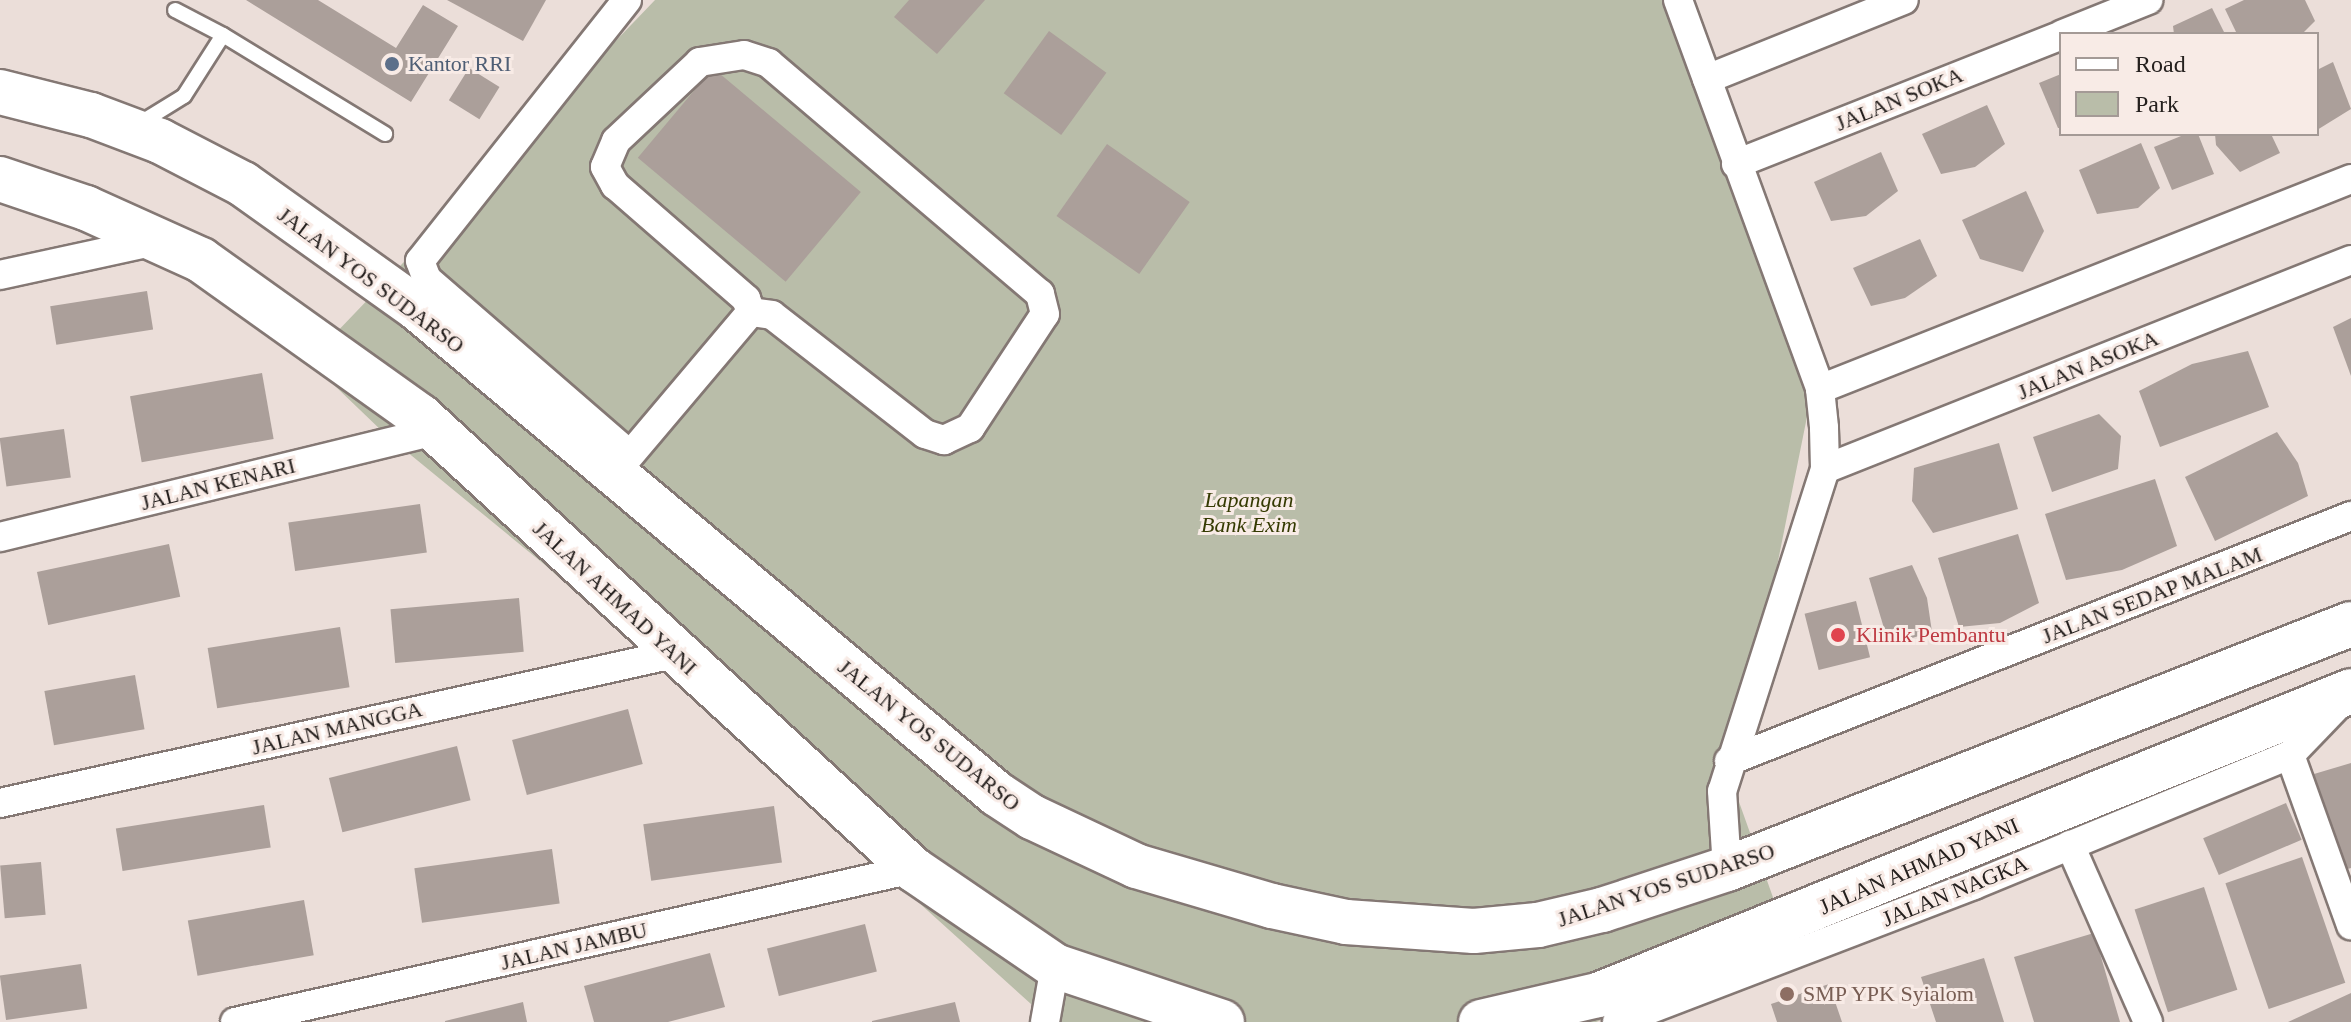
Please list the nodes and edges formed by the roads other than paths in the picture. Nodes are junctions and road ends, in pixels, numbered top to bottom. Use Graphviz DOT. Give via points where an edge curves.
graph roads {
  1 [pos="627,0"];
  2 [pos="1678,0"];
  3 [pos="1904,0"];
  4 [pos="2148,0"];
  5 [pos="175,10"];
  6 [pos="2067,32"];
  7 [pos="223,35"];
  8 [pos="2059,35"];
  9 [pos="1707,79"];
  10 [pos="0,92"];
  11 [pos="130,130"];
  12 [pos="385,134"];
  13 [pos="1736,164"];
  14 [pos="0,179"];
  15 [pos="2351,179"];
  16 [pos="162,240"];
  17 [pos="2351,260"];
  18 [pos="0,275"];
  19 [pos="751,312"];
  20 [pos="1820,389"];
  21 [pos="436,431"];
  22 [pos="621,464"];
  23 [pos="1825,469"];
  24 [pos="2351,516"];
  25 [pos="0,537"];
  26 [pos="2351,624"];
  27 [pos="674,654"];
  28 [pos="2351,691"];
  29 [pos="2290,755"];
  30 [pos="1729,761"];
  31 [pos="0,803"];
  32 [pos="2070,845"];
  33 [pos="913,869"];
  34 [pos="1727,869"];
  35 [pos="2351,925"];
  36 [pos="1055,966"];
  37 [pos="235,1022"];
  38 [pos="1045,1022"];
  39 [pos="1222,1022"];
  40 [pos="1481,1022"];
  41 [pos="1617,1022"];
  42 [pos="2148,1022"];
  1 -- 22 [label="street" via="420,261 427,279"];
  2 -- 9 [label="street"];
  3 -- 9 [label="street"];
  4 -- 6 [label="street, JALAN SOKA"];
  5 -- 7 [label="lane"];
  7 -- 11 [label="lane" via="184,96"];
  7 -- 12 [label="lane"];
  8 -- 13 [label="street, JALAN SOKA"];
  9 -- 13 [label="street"];
  10 -- 11 [label="highway, JALAN YOS SUDARSO"];
  11 -- 22 [label="highway, JALAN YOS SUDARSO" via="243,184"];
  13 -- 20 [label="street"];
  14 -- 16 [label="highway, JALAN AHMAD YANI"];
  15 -- 20 [label="street"];
  16 -- 18 [label="street"];
  16 -- 21 [label="highway, JALAN AHMAD YANI" via="201,260"];
  17 -- 23 [label="street, JALAN ASOKA"];
  19 -- 19 [label="street" via="772,315 925,434 944,440 970,428 1045,314 1040,294 769,63 744,55 700,62 616,141 605,167 615,185 746,299"];
  19 -- 22 [label="street"];
  20 -- 23 [label="street"];
  21 -- 25 [label="street, JALAN KENARI"];
  21 -- 27 [label="highway, JALAN AHMAD YANI"];
  22 -- 34 [label="highway, JALAN YOS SUDARSO" via="997,794 1079,841 1136,866 1204,889 1346,922 1474,931 1538,925 1602,910"];
  23 -- 30 [label="street"];
  24 -- 30 [label="street, JALAN SEDAP MALAM"];
  26 -- 34 [label="highway, JALAN YOS SUDARSO"];
  27 -- 31 [label="street, JALAN MANGGA"];
  27 -- 33 [label="highway, JALAN AHMAD YANI"];
  28 -- 29 [label="street"];
  28 -- 40 [label="highway, JALAN AHMAD YANI" via="1598,995"];
  29 -- 32 [label="street, JALAN NAGKA"];
  29 -- 35 [label="street"];
  30 -- 34 [label="street" via="1721,810"];
  32 -- 41 [label="street, JALAN NAGKA"];
  32 -- 42 [label="street"];
  33 -- 36 [label="highway, JALAN AHMAD YANI"];
  33 -- 37 [label="street, JALAN JAMBU"];
  36 -- 38 [label="street"];
  36 -- 39 [label="highway, JALAN AHMAD YANI"];
}
